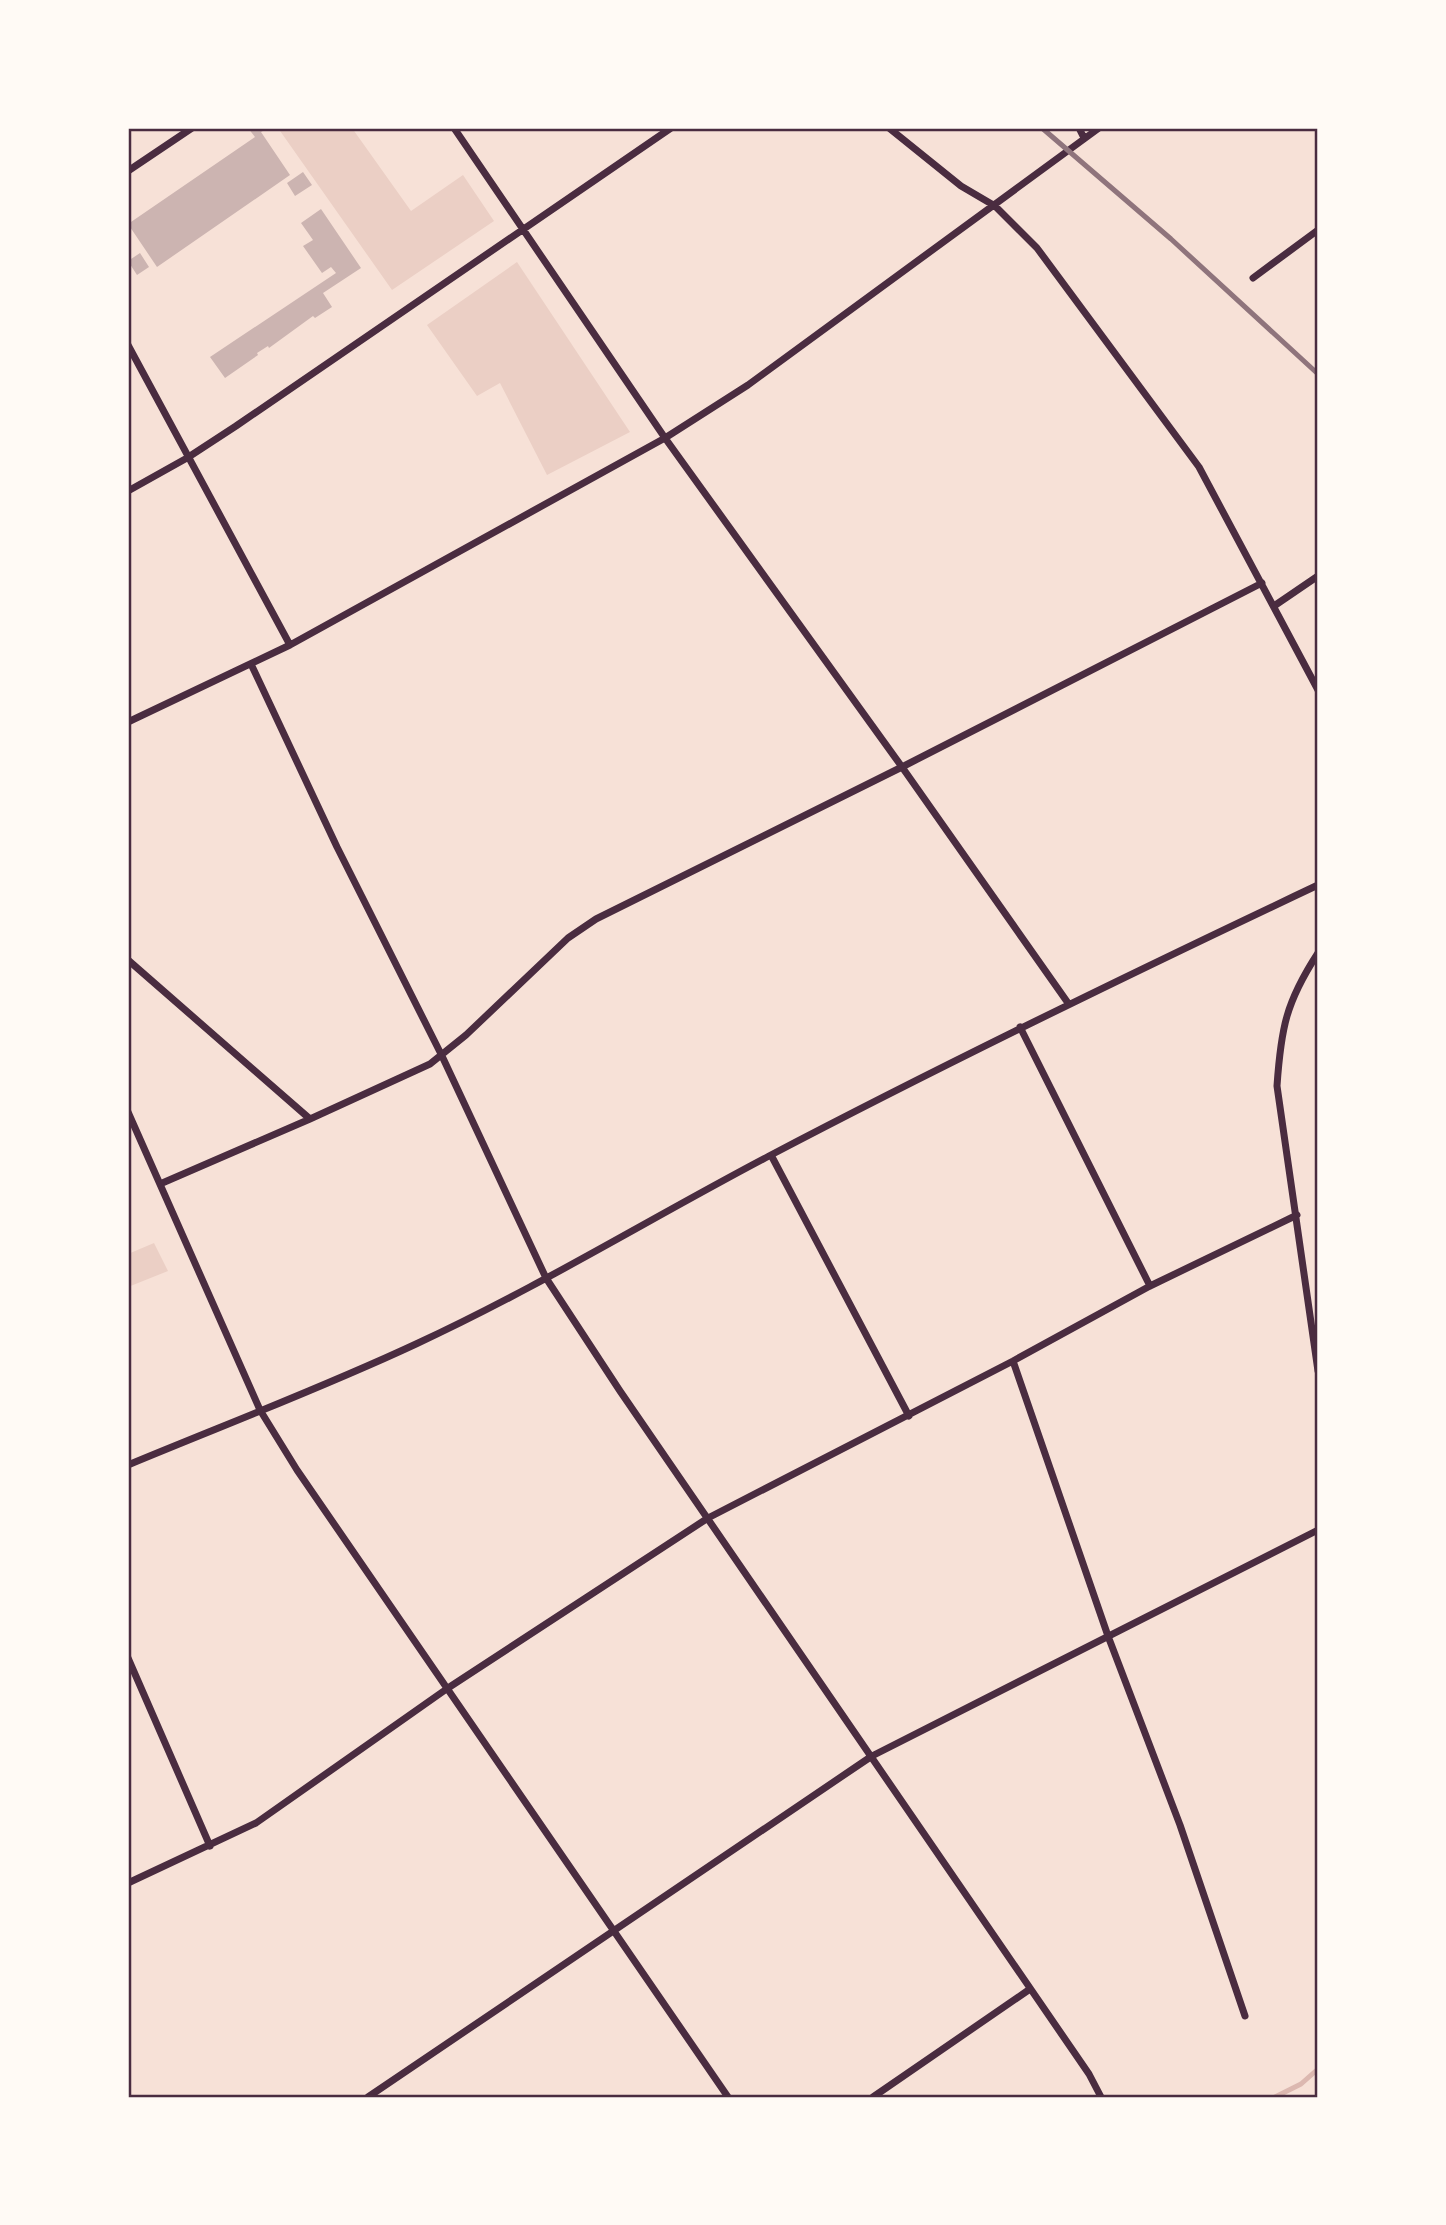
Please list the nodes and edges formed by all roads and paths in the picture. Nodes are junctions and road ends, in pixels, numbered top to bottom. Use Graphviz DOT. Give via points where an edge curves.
graph roads {
  1 [pos="192,128"];
  2 [pos="454,128"];
  3 [pos="671,128"];
  4 [pos="889,128"];
  5 [pos="1079,128"];
  6 [pos="1099,128"];
  7 [pos="1084,138"];
  8 [pos="128,172"];
  9 [pos="995,206"];
  10 [pos="523,228"];
  11 [pos="1318,230"];
  12 [pos="1253,278"];
  13 [pos="128,345"];
  14 [pos="665,438"];
  15 [pos="187,458"];
  16 [pos="128,491"];
  17 [pos="1318,576"];
  18 [pos="1262,583"];
  19 [pos="1274,606"];
  20 [pos="290,645"];
  21 [pos="251,664"];
  22 [pos="1318,690"];
  23 [pos="128,722"];
  24 [pos="902,767"];
  25 [pos="1318,885"];
  26 [pos="1318,953"];
  27 [pos="128,960"];
  28 [pos="1068,1003"];
  29 [pos="1020,1027"];
  30 [pos="442,1056"];
  31 [pos="128,1112"];
  32 [pos="310,1119"];
  33 [pos="771,1155"];
  34 [pos="160,1184"];
  35 [pos="1297,1215"];
  36 [pos="546,1278"];
  37 [pos="1150,1286"];
  38 [pos="1013,1361"];
  39 [pos="1318,1371"];
  40 [pos="260,1410"];
  41 [pos="909,1416"];
  42 [pos="128,1465"];
  43 [pos="708,1518"];
  44 [pos="1318,1530"];
  45 [pos="1108,1636"];
  46 [pos="128,1658"];
  47 [pos="447,1688"];
  48 [pos="872,1756"];
  49 [pos="210,1846"];
  50 [pos="128,1883"];
  51 [pos="612,1930"];
  52 [pos="1030,1989"];
  53 [pos="1245,2016"];
  54 [pos="368,2097"];
  55 [pos="728,2097"];
  56 [pos="873,2097"];
  57 [pos="1101,2097"];
  1 -- 8 [label="street"];
  2 -- 10 [label="street"];
  3 -- 10 [label="street"];
  4 -- 9 [label="street" via="961,186"];
  5 -- 7 [label="street"];
  6 -- 7 [label="street"];
  7 -- 9 [label="street"];
  9 -- 14 [label="street" via="748,385"];
  9 -- 18 [label="street" via="1037,248 1199,467"];
  10 -- 14 [label="street"];
  10 -- 15 [label="street"];
  11 -- 12 [label="street"];
  13 -- 15 [label="street"];
  14 -- 20 [label="street"];
  14 -- 24 [label="street"];
  15 -- 16 [label="street"];
  15 -- 20 [label="street"];
  17 -- 19 [label="street"];
  18 -- 19 [label="street"];
  18 -- 24 [label="street"];
  19 -- 22 [label="street"];
  20 -- 21 [label="street"];
  21 -- 23 [label="street"];
  21 -- 30 [label="street"];
  24 -- 28 [label="street"];
  24 -- 30 [label="street" via="596,919 568,938"];
  25 -- 28 [label="street"];
  26 -- 35 [label="street" via="1289,1005 1280,1043 1277,1086"];
  27 -- 32 [label="street"];
  28 -- 29 [label="street"];
  29 -- 33 [label="street"];
  29 -- 37 [label="street"];
  30 -- 32 [label="street"];
  30 -- 36 [label="street"];
  31 -- 34 [label="street"];
  32 -- 34 [label="street"];
  33 -- 36 [label="street"];
  33 -- 41 [label="street"];
  34 -- 40 [label="street"];
  35 -- 37 [label="street"];
  35 -- 39 [label="street"];
  36 -- 40 [label="street" via="416,1344"];
  36 -- 43 [label="street"];
  37 -- 38 [label="street"];
  38 -- 41 [label="street"];
  38 -- 45 [label="street"];
  40 -- 42 [label="street"];
  40 -- 47 [label="street"];
  41 -- 43 [label="street"];
  43 -- 47 [label="street"];
  43 -- 48 [label="street"];
  44 -- 45 [label="street"];
  45 -- 48 [label="street"];
  45 -- 53 [label="street" via="1180,1825"];
  46 -- 49 [label="street"];
  47 -- 49 [label="street" via="256,1822"];
  47 -- 51 [label="street"];
  48 -- 51 [label="street"];
  48 -- 52 [label="street"];
  49 -- 50 [label="street"];
  51 -- 54 [label="street"];
  51 -- 55 [label="street"];
  52 -- 56 [label="street"];
  52 -- 57 [label="street"];
}
